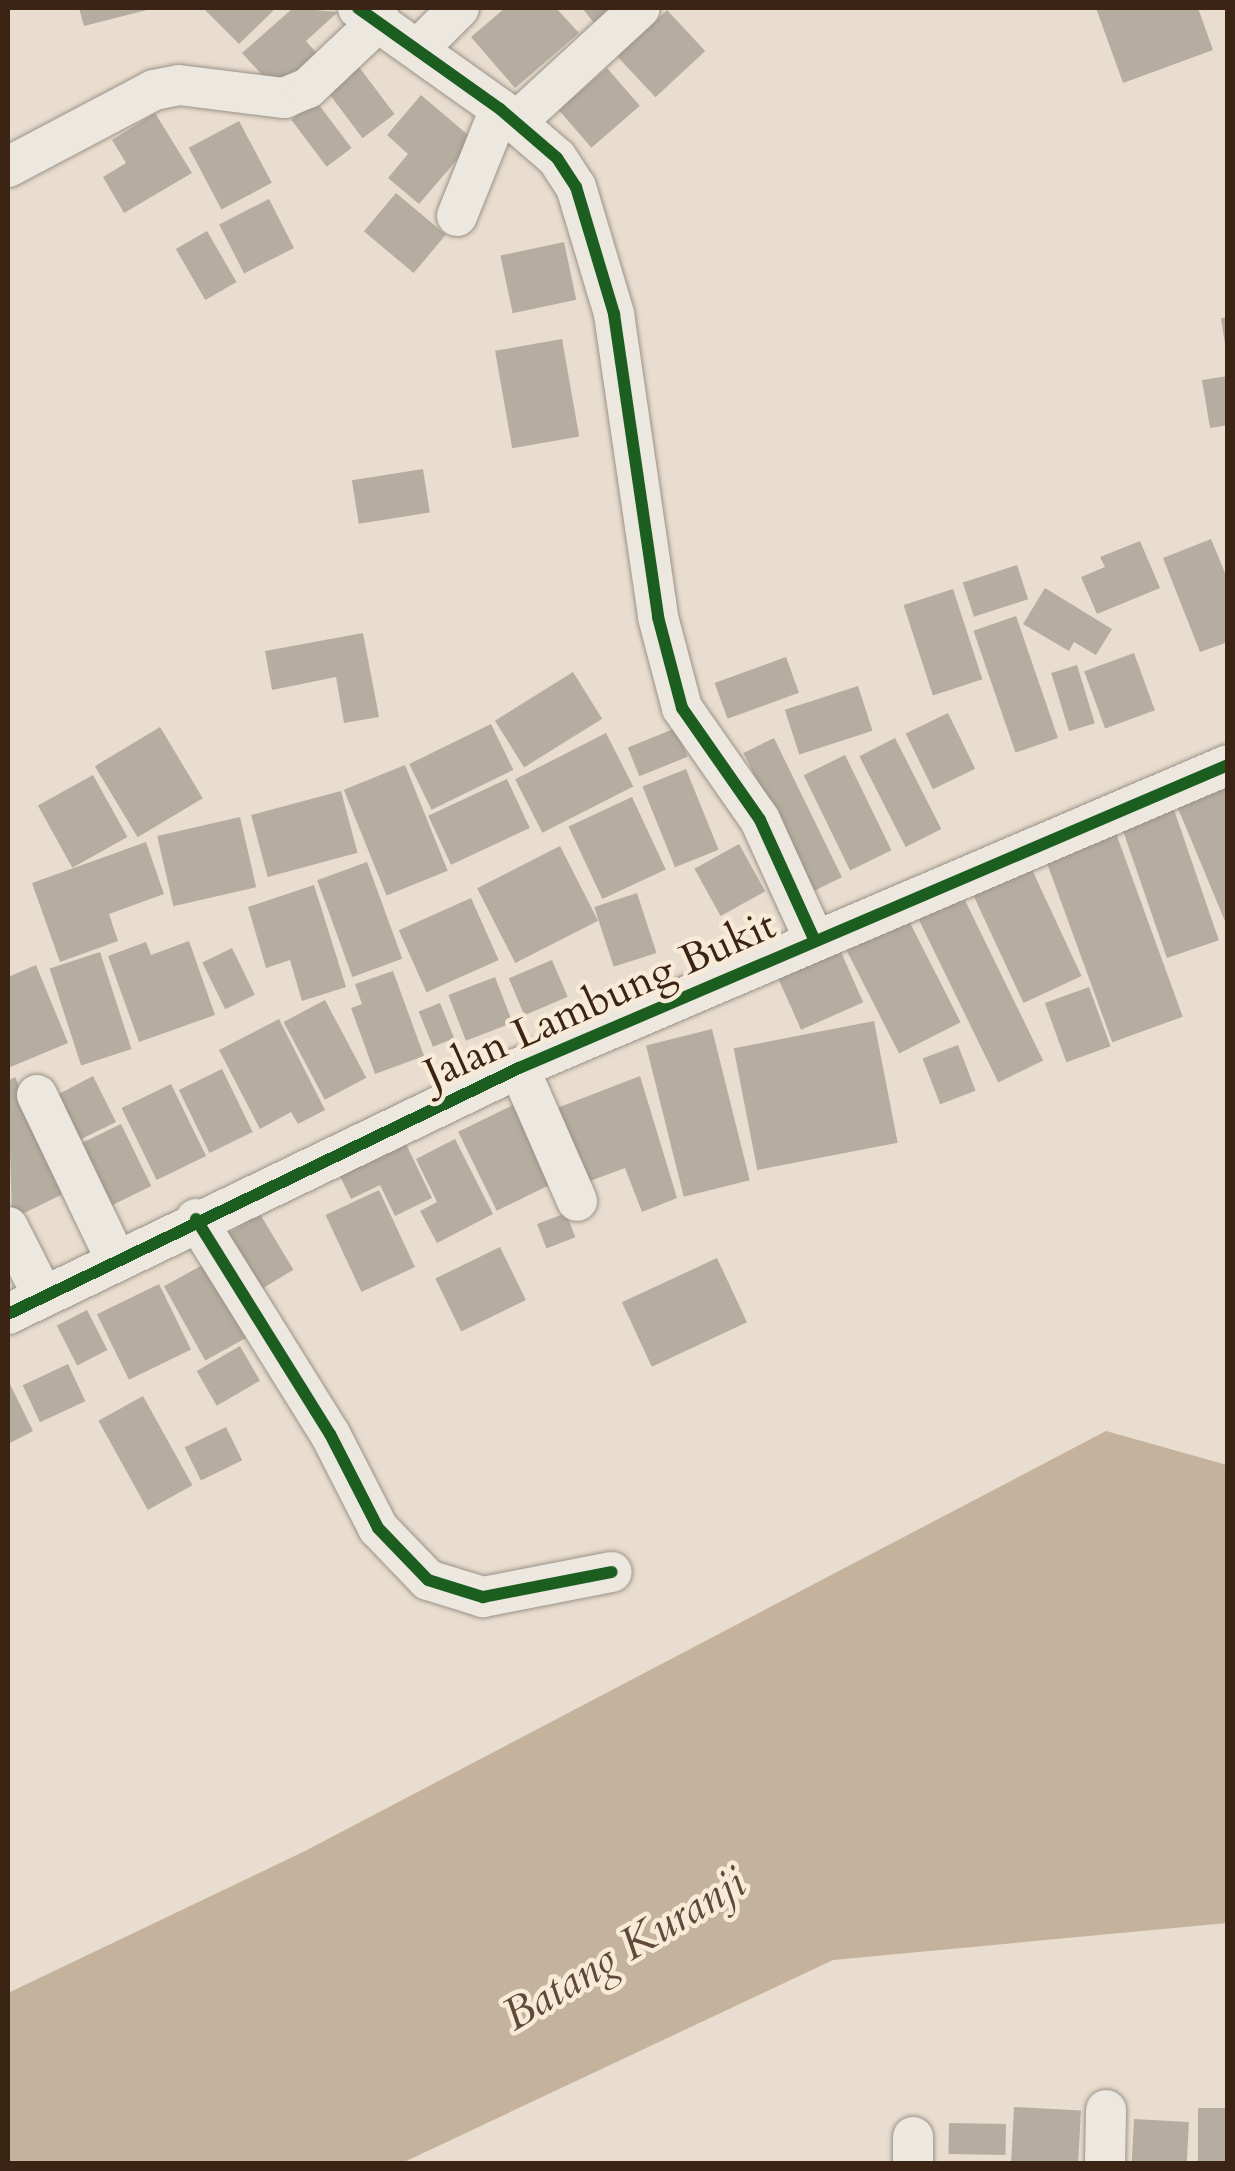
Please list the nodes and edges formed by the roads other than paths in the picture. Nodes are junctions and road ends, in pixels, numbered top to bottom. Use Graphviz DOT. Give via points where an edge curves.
graph roads {
  1 [pos="459,8"];
  2 [pos="640,8"];
  3 [pos="369,14"];
  4 [pos="420,47"];
  5 [pos="508,116"];
  6 [pos="8,167"];
  7 [pos="457,216"];
  8 [pos="1228,765"];
  9 [pos="815,941"];
  10 [pos="519,1068"];
  11 [pos="37,1095"];
  12 [pos="577,1201"];
  13 [pos="196,1219"];
  14 [pos="8,1227"];
  15 [pos="116,1260"];
  16 [pos="25,1305"];
  17 [pos="612,1572"];
  18 [pos="1106,2110"];
  19 [pos="1105,2164"];
  1 -- 4 [label="street"];
  2 -- 5 [label="street"];
  3 -- 4 [label="street"];
  3 -- 6 [label="street" via="308,88 284,98 180,85 154,90"];
  4 -- 5 [label="street"];
  5 -- 7 [label="street"];
  5 -- 9 [label="street" via="556,158 576,187 601,254 658,617 682,708 760,820"];
  8 -- 9 [label="street, Jalan Lambung Bukit"];
  9 -- 10 [label="street, Jalan Lambung Bukit"];
  10 -- 12 [label="street"];
  10 -- 13 [label="street, Jalan Lambung Bukit"];
  11 -- 15 [label="street"];
  13 -- 15 [label="street, Jalan Lambung Bukit"];
  13 -- 17 [label="street" via="330,1434 378,1528 428,1580 483,1597"];
  14 -- 16 [label="street"];
  15 -- 16 [label="street, Jalan Lambung Bukit"];
  18 -- 19 [label="street"];
}
